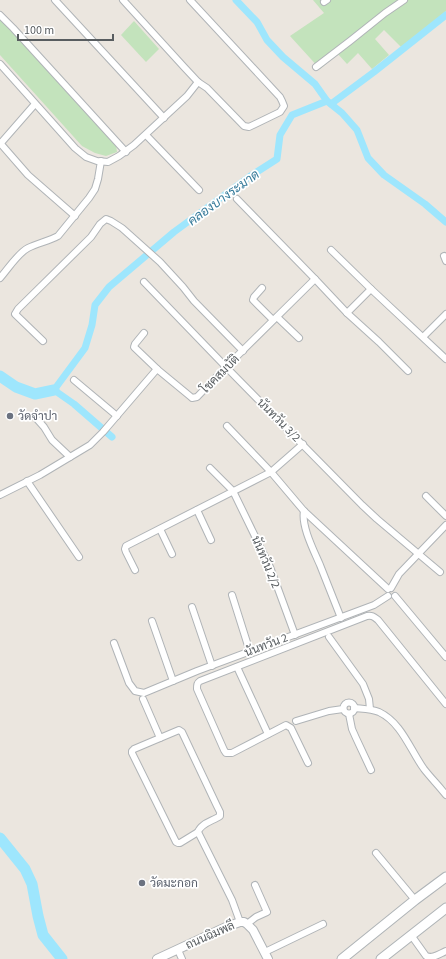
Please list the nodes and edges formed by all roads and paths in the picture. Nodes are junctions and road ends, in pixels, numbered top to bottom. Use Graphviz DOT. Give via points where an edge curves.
graph roads {
  1 [pos="55,0"];
  2 [pos="123,0"];
  3 [pos="190,0"];
  4 [pos="404,0"];
  5 [pos="0,15"];
  6 [pos="0,64"];
  7 [pos="316,67"];
  8 [pos="198,82"];
  9 [pos="35,104"];
  10 [pos="164,118"];
  11 [pos="146,134"];
  12 [pos="0,143"];
  13 [pos="126,152"];
  14 [pos="101,161"];
  15 [pos="199,190"];
  16 [pos="237,199"];
  17 [pos="75,216"];
  18 [pos="331,250"];
  19 [pos="0,278"];
  20 [pos="315,279"];
  21 [pos="144,282"];
  22 [pos="262,288"];
  23 [pos="371,289"];
  24 [pos="347,313"];
  25 [pos="446,314"];
  26 [pos="275,319"];
  27 [pos="144,333"];
  28 [pos="423,337"];
  29 [pos="299,338"];
  30 [pos="43,341"];
  31 [pos="243,350"];
  32 [pos="446,359"];
  33 [pos="226,367"];
  34 [pos="157,369"];
  35 [pos="408,371"];
  36 [pos="74,380"];
  37 [pos="117,416"];
  38 [pos="36,418"];
  39 [pos="228,426"];
  40 [pos="302,444"];
  41 [pos="70,457"];
  42 [pos="210,468"];
  43 [pos="271,472"];
  44 [pos="27,481"];
  45 [pos="233,492"];
  46 [pos="0,496"];
  47 [pos="426,496"];
  48 [pos="197,510"];
  49 [pos="304,511"];
  50 [pos="446,516"];
  51 [pos="446,525"];
  52 [pos="160,529"];
  53 [pos="211,540"];
  54 [pos="172,554"];
  55 [pos="418,554"];
  56 [pos="79,556"];
  57 [pos="135,570"];
  58 [pos="440,572"];
  59 [pos="389,591"];
  60 [pos="232,595"];
  61 [pos="192,607"];
  62 [pos="341,618"];
  63 [pos="152,621"];
  64 [pos="294,635"];
  65 [pos="329,638"];
  66 [pos="114,643"];
  67 [pos="250,652"];
  68 [pos="446,657"];
  69 [pos="212,666"];
  70 [pos="237,667"];
  71 [pos="173,681"];
  72 [pos="143,696"];
  73 [pos="446,704"];
  74 [pos="354,708"];
  75 [pos="343,709"];
  76 [pos="370,709"];
  77 [pos="349,714"];
  78 [pos="296,721"];
  79 [pos="268,734"];
  80 [pos="160,738"];
  81 [pos="308,763"];
  82 [pos="371,770"];
  83 [pos="446,794"];
  84 [pos="198,832"];
  85 [pos="376,853"];
  86 [pos="446,877"];
  87 [pos="255,885"];
  88 [pos="415,900"];
  89 [pos="446,908"];
  90 [pos="243,923"];
  91 [pos="323,924"];
  92 [pos="411,936"];
  93 [pos="178,950"];
  94 [pos="446,951"];
  95 [pos="266,956"];
  96 [pos="157,959"];
  97 [pos="182,959"];
  98 [pos="342,959"];
  99 [pos="381,959"];
  1 -- 10 [label="street"];
  2 -- 8 [label="street"];
  3 -- 8 [label="street" via="280,97 283,107 280,112 247,127"];
  4 -- 7 [label="street"];
  5 -- 13 [label="street"];
  6 -- 9 [label="street"];
  8 -- 10 [label="street"];
  9 -- 12 [label="street"];
  9 -- 14 [label="street" via="75,148 86,157"];
  10 -- 11 [label="street"];
  11 -- 13 [label="street"];
  11 -- 15 [label="street"];
  12 -- 17 [label="street" via="28,175"];
  13 -- 14 [label="street" via="108,162"];
  14 -- 17 [label="street" via="95,189"];
  16 -- 20 [label="street"];
  17 -- 19 [label="street" via="58,236 27,248"];
  18 -- 23 [label="street"];
  20 -- 24 [label="street"];
  20 -- 26 [label="street, โชคสมบัติ"];
  21 -- 33 [label="street, นันทวัน 3/2"];
  22 -- 26 [label="street" via="253,300"];
  23 -- 24 [label="street"];
  23 -- 28 [label="street"];
  24 -- 35 [label="street"];
  25 -- 28 [label="street"];
  26 -- 29 [label="street"];
  26 -- 31 [label="street, โชคสมบัติ"];
  27 -- 34 [label="street" via="134,347"];
  28 -- 32 [label="street"];
  30 -- 31 [label="street" via="15,314 106,219 122,228 160,262 194,301"];
  31 -- 33 [label="street, โชคสมบัติ"];
  33 -- 34 [label="street, โชคสมบัติ" via="197,397 192,398"];
  33 -- 40 [label="street, นันทวัน 3/2"];
  34 -- 37 [label="street"];
  36 -- 37 [label="street"];
  37 -- 41 [label="street" via="90,445"];
  38 -- 41 [label="street" via="52,440"];
  39 -- 43 [label="street"];
  40 -- 43 [label="street"];
  40 -- 55 [label="street, นันทวัน 3/2" via="377,519"];
  41 -- 44 [label="street"];
  42 -- 45 [label="street, นันทวัน 2/2"];
  43 -- 45 [label="street"];
  43 -- 49 [label="street"];
  44 -- 46 [label="street"];
  44 -- 56 [label="street"];
  45 -- 48 [label="street"];
  45 -- 64 [label="street, นันทวัน 2/2" via="270,567"];
  47 -- 50 [label="street"];
  48 -- 52 [label="street"];
  48 -- 53 [label="street"];
  49 -- 59 [label="street"];
  49 -- 62 [label="street" via="304,524"];
  51 -- 55 [label="street"];
  52 -- 54 [label="street"];
  52 -- 57 [label="street" via="126,546 125,550"];
  55 -- 58 [label="street, นันทวัน 3/2"];
  55 -- 59 [label="street"];
  59 -- 62 [label="street, นันทวัน 2" via="374,605"];
  59 -- 68 [label="street" via="391,597 394,596"];
  60 -- 67 [label="street"];
  61 -- 69 [label="street"];
  62 -- 64 [label="street, นันทวัน 2"];
  63 -- 71 [label="street"];
  64 -- 67 [label="street, นันทวัน 2"];
  65 -- 76 [label="street" via="363,684"];
  66 -- 72 [label="street" via="129,683"];
  67 -- 69 [label="street, นันทวัน 2"];
  69 -- 71 [label="street, นันทวัน 2"];
  70 -- 73 [label="street" via="371,615 378,620"];
  70 -- 79 [label="street"];
  70 -- 79 [label="street" via="200,681 197,685 224,750 228,754 232,753"];
  71 -- 72 [label="street, นันทวัน 2"];
  72 -- 80 [label="street"];
  74 -- 75 [label="street" via="353,703 348,702 344,704"];
  74 -- 76 [label="street"];
  74 -- 77 [label="street"];
  75 -- 77 [label="street"];
  75 -- 78 [label="street"];
  76 -- 83 [label="street" via="379,712 397,726 424,768"];
  77 -- 82 [label="street" via="352,729"];
  79 -- 81 [label="street" via="283,726 289,726"];
  80 -- 84 [label="street" via="180,730 220,812 220,816 202,826"];
  80 -- 84 [label="street" via="134,749 132,753 176,842 180,843"];
  84 -- 90 [label="street"];
  85 -- 88 [label="street"];
  86 -- 88 [label="main road"];
  87 -- 90 [label="street" via="267,912"];
  88 -- 98 [label="main road"];
  89 -- 92 [label="main road"];
  90 -- 93 [label="street, ถนนฉิมพลี" via="226,927"];
  90 -- 95 [label="street, ถนนฉิมพลี" via="253,930"];
  91 -- 95 [label="street"];
  92 -- 94 [label="street" via="426,956 433,957"];
  92 -- 99 [label="main road"];
  93 -- 96 [label="street, ถนนฉิมพลี"];
  93 -- 97 [label="street"];
}
